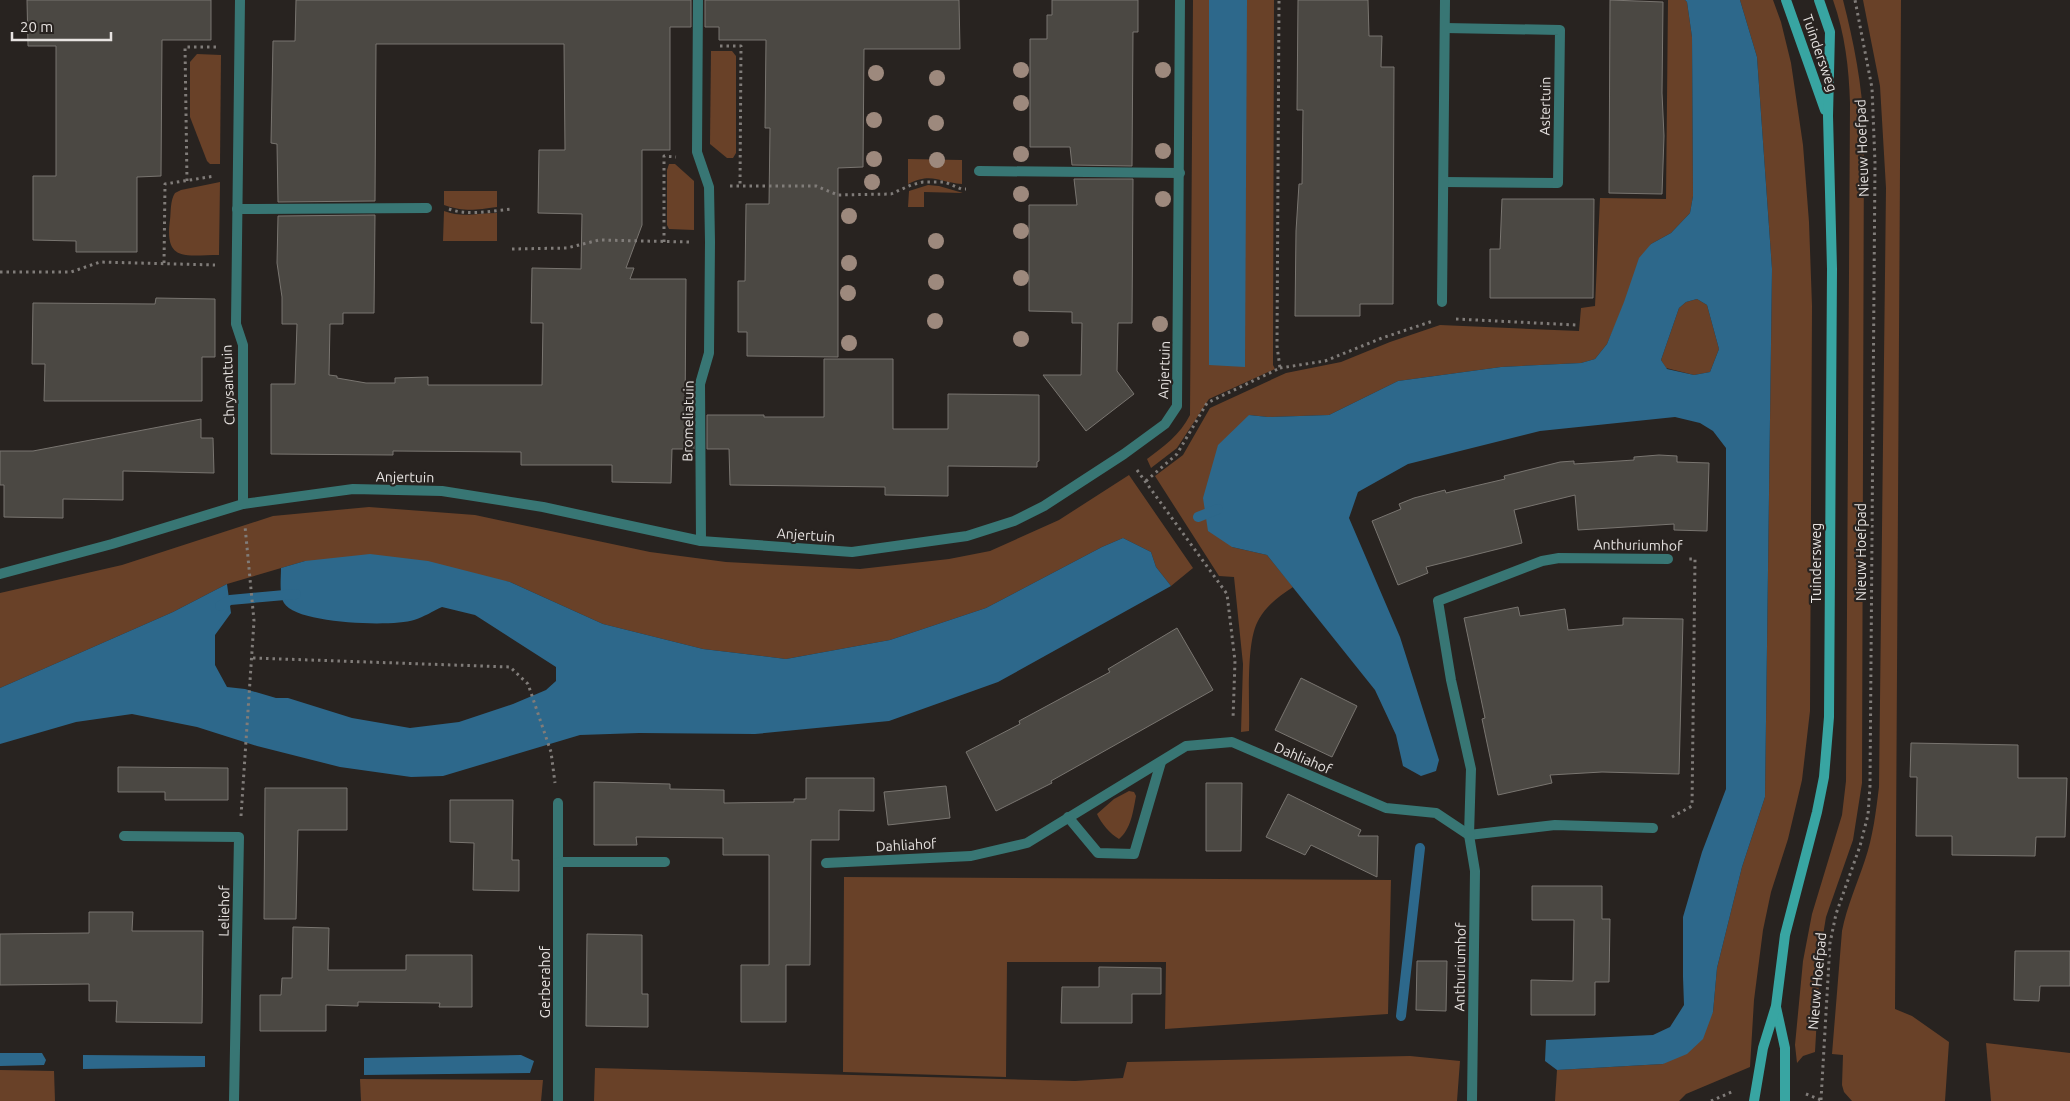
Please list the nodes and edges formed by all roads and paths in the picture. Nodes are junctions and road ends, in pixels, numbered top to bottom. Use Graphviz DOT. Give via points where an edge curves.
graph roads {
  1 [pos="240,0"];
  2 [pos="698,0"];
  3 [pos="1180,0"];
  4 [pos="1279,0"];
  5 [pos="1445,0"];
  6 [pos="1786,0"];
  7 [pos="1819,0"];
  8 [pos="1855,0"];
  9 [pos="1445,28"];
  10 [pos="697,46"];
  11 [pos="239,48"];
  12 [pos="1828,116"];
  13 [pos="699,158"];
  14 [pos="979,171"];
  15 [pos="238,172"];
  16 [pos="1180,173"];
  17 [pos="186,180"];
  18 [pos="1444,182"];
  19 [pos="740,186"];
  20 [pos="709,187"];
  21 [pos="970,189"];
  22 [pos="427,208"];
  23 [pos="237,209"];
  24 [pos="512,209"];
  25 [pos="664,242"];
  26 [pos="710,242"];
  27 [pos="512,249"];
  28 [pos="164,263"];
  29 [pos="237,265"];
  30 [pos="0,272"];
  31 [pos="1442,302"];
  32 [pos="1440,319"];
  33 [pos="1449,319"];
  34 [pos="1576,325"];
  35 [pos="1280,368"];
  36 [pos="1124,454"];
  37 [pos="1146,480"];
  38 [pos="243,504"];
  39 [pos="701,542"];
  40 [pos="1668,559"];
  41 [pos="0,574"];
  42 [pos="253,658"];
  43 [pos="1232,742"];
  44 [pos="1161,762"];
  45 [pos="558,804"];
  46 [pos="1068,818"];
  47 [pos="1653,828"];
  48 [pos="1469,834"];
  49 [pos="124,836"];
  50 [pos="239,837"];
  51 [pos="559,862"];
  52 [pos="665,862"];
  53 [pos="826,863"];
  54 [pos="1776,1006"];
  55 [pos="234,1101"];
  56 [pos="558,1101"];
  57 [pos="1472,1101"];
  58 [pos="1754,1101"];
  59 [pos="1785,1101"];
  60 [pos="1821,1101"];
  1 -- 11 [label="street, Chrysanttuin"];
  2 -- 10 [label="street, Bromeliatuin"];
  3 -- 16 [label="street, Anjertuin"];
  4 -- 35 [label="path" via="1277,346"];
  5 -- 9 [label="street"];
  6 -- 12 [label="main road, Tuindersweg"];
  7 -- 12 [label="main road, Tuindersweg" via="1830,32"];
  8 -- 60 [label="path, Nieuw Hoefpad" via="1872,88 1875,163 1870,786 1868,815 1836,914 1830,943"];
  9 -- 18 [label="street"];
  9 -- 18 [label="street, Astertuin" via="1560,30 1558,183"];
  10 -- 13 [label="street, Bromeliatuin"];
  10 -- 19 [label="path" via="741,46"];
  11 -- 15 [label="street, Chrysanttuin"];
  11 -- 17 [label="path" via="185,47"];
  12 -- 54 [label="main road, Tuindersweg" via="1832,269 1829,716 1822,786 1785,935"];
  13 -- 20 [label="street, Bromeliatuin"];
  13 -- 25 [label="path" via="664,156"];
  14 -- 16 [label="street"];
  15 -- 17 [label="path"];
  15 -- 23 [label="street, Chrysanttuin"];
  16 -- 36 [label="street, Anjertuin" via="1177,406 1165,424"];
  17 -- 28 [label="path" via="165,184"];
  18 -- 31 [label="street"];
  19 -- 20 [label="path"];
  19 -- 21 [label="path" via="816,186 838,195 891,194 923,182 945,182"];
  20 -- 26 [label="street, Bromeliatuin"];
  22 -- 23 [label="street"];
  22 -- 24 [label="path" via="473,212"];
  23 -- 29 [label="street, Chrysanttuin"];
  25 -- 26 [label="path"];
  25 -- 27 [label="path" via="600,240 567,248"];
  26 -- 39 [label="street, Bromeliatuin" via="709,353 700,384"];
  28 -- 29 [label="path"];
  28 -- 30 [label="path" via="100,262 71,272"];
  29 -- 38 [label="street, Chrysanttuin" via="236,324 243,345"];
  32 -- 35 [label="path" via="1382,338 1325,362"];
  33 -- 34 [label="path"];
  35 -- 37 [label="path" via="1207,403 1177,454"];
  36 -- 37 [label="path"];
  36 -- 39 [label="street, Anjertuin" via="1044,506 1014,521 966,536 852,552"];
  37 -- 43 [label="path" via="1227,594 1235,661"];
  38 -- 39 [label="street, Anjertuin" via="353,489 442,491 543,507"];
  38 -- 41 [label="street, Anjertuin"];
  38 -- 42 [label="path" via="254,621"];
  40 -- 47 [label="path, Anthuriumhof" via="1695,559 1692,806"];
  40 -- 48 [label="street, Anthuriumhof" via="1559,558 1438,601 1471,769"];
  42 -- 45 [label="path" via="510,667 528,684 551,752"];
  42 -- 50 [label="path"];
  43 -- 44 [label="street, Dahliahof" via="1186,746"];
  43 -- 48 [label="street, Dahliahof" via="1386,808 1436,813"];
  44 -- 46 [label="street, Dahliahof"];
  44 -- 46 [label="street" via="1134,854 1098,852"];
  45 -- 51 [label="street, Gerberahof"];
  46 -- 53 [label="street, Dahliahof" via="1027,843 971,856"];
  47 -- 48 [label="street" via="1555,825"];
  48 -- 57 [label="street, Anthuriumhof" via="1475,871"];
  49 -- 50 [label="street"];
  50 -- 55 [label="street, Leliehof"];
  51 -- 52 [label="street"];
  51 -- 56 [label="street, Gerberahof"];
  54 -- 58 [label="main road, Tuindersweg" via="1763,1048"];
  54 -- 59 [label="main road, Tuindersweg" via="1785,1048"];
}
